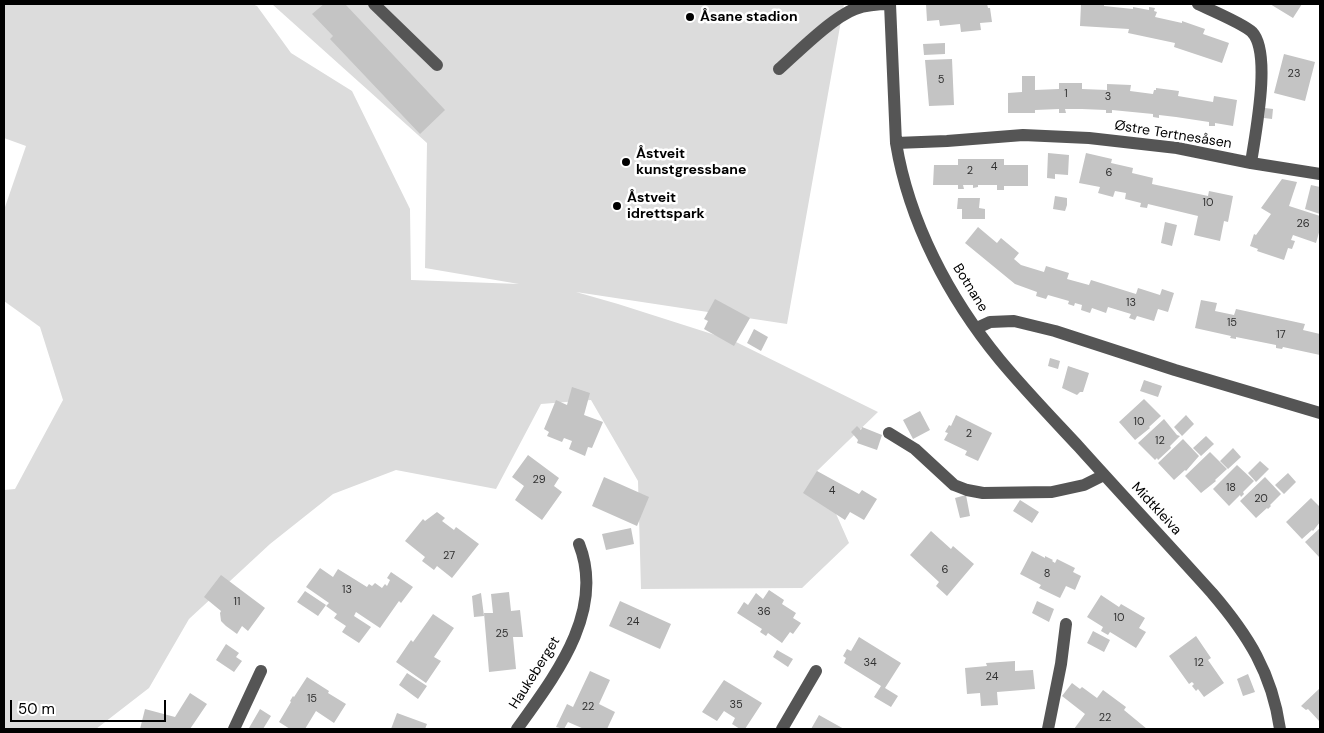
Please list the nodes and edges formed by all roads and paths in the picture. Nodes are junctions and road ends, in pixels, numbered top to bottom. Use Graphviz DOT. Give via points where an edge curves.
graph roads {
  1 [pos="374,4"];
  2 [pos="890,4"];
  3 [pos="1198,4"];
  4 [pos="437,65"];
  5 [pos="779,69"];
  6 [pos="896,143"];
  7 [pos="1251,163"];
  8 [pos="1320,174"];
  9 [pos="977,328"];
  10 [pos="1320,413"];
  11 [pos="889,433"];
  12 [pos="1104,475"];
  13 [pos="579,544"];
  14 [pos="1066,624"];
  15 [pos="261,671"];
  16 [pos="816,671"];
  17 [pos="234,729"];
  18 [pos="517,729"];
  19 [pos="782,729"];
  20 [pos="1048,729"];
  21 [pos="1280,729"];
  1 -- 4 [label="street"];
  2 -- 5 [label="street" via="876,4 850,12 827,27"];
  2 -- 6 [label="street, Botnane"];
  3 -- 7 [label="street" via="1247,28 1258,40 1261,81"];
  6 -- 7 [label="street, Østre Tertnesåsen" via="1024,135 1089,138 1177,148"];
  6 -- 9 [label="street, Botnane" via="903,180 926,240 956,297"];
  7 -- 8 [label="street, Østre Tertnesåsen"];
  9 -- 10 [label="street, Botnane" via="990,322 1014,321 1055,331"];
  9 -- 12 [label="street, Midtkleiva" via="999,359"];
  11 -- 12 [label="street" via="915,450 954,485 967,490 1052,492 1084,486"];
  12 -- 21 [label="street, Midtkleiva" via="1242,630 1269,680"];
  13 -- 18 [label="street, Haukeberget" via="584,561 586,594 580,624 564,659"];
  14 -- 20 [label="street"];
  15 -- 17 [label="street"];
  16 -- 19 [label="street"];
}
